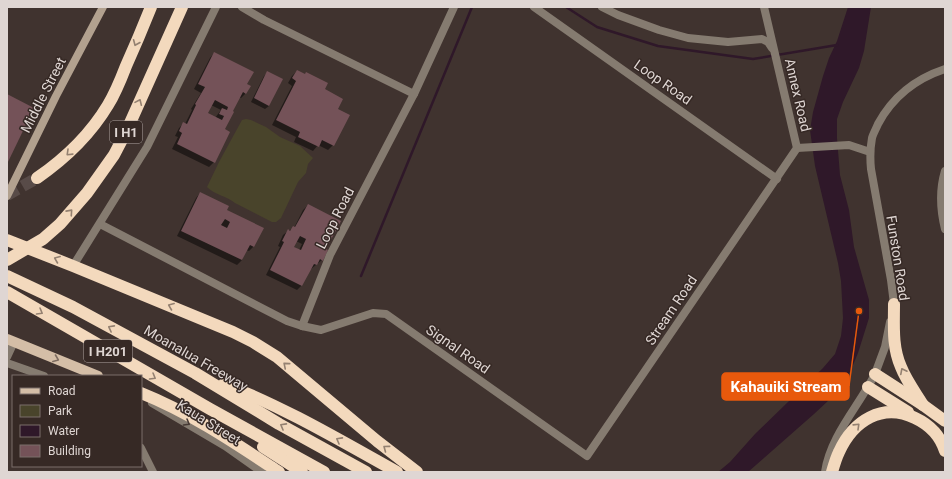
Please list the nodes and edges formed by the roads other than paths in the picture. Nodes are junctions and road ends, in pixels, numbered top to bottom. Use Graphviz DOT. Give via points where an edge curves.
graph roads {
  1 [pos="103,7"];
  2 [pos="151,7"];
  3 [pos="182,7"];
  4 [pos="216,7"];
  5 [pos="242,7"];
  6 [pos="454,7"];
  7 [pos="534,7"];
  8 [pos="602,7"];
  9 [pos="757,7"];
  10 [pos="764,10"];
  11 [pos="774,50"];
  12 [pos="945,69"];
  13 [pos="414,94"];
  14 [pos="797,148"];
  15 [pos="870,152"];
  16 [pos="945,171"];
  17 [pos="37,178"];
  18 [pos="776,179"];
  19 [pos="7,196"];
  20 [pos="100,224"];
  21 [pos="945,229"];
  22 [pos="9,241"];
  23 [pos="7,260"];
  24 [pos="73,266"];
  25 [pos="7,276"];
  26 [pos="7,292"];
  27 [pos="894,304"];
  28 [pos="302,326"];
  29 [pos="11,340"];
  30 [pos="7,357"];
  31 [pos="7,363"];
  32 [pos="194,373"];
  33 [pos="875,374"];
  34 [pos="41,375"];
  35 [pos="96,375"];
  36 [pos="868,387"];
  37 [pos="142,393"];
  38 [pos="142,398"];
  39 [pos="923,405"];
  40 [pos="210,409"];
  41 [pos="945,421"];
  42 [pos="924,422"];
  43 [pos="142,450"];
  44 [pos="945,451"];
  45 [pos="587,456"];
  46 [pos="153,472"];
  47 [pos="262,472"];
  48 [pos="279,472"];
  49 [pos="302,472"];
  50 [pos="324,472"];
  51 [pos="366,472"];
  52 [pos="397,472"];
  53 [pos="417,472"];
  54 [pos="825,472"];
  55 [pos="832,472"];
  1 -- 19 [label="main road, Middle Street"];
  2 -- 17 [label="highway, I H1, one-way" via="110,103 79,144"];
  23 -- 3 [label="highway, I H1, one-way" via="43,240 60,224 87,193 114,155"];
  4 -- 20 [label="street" via="147,147"];
  5 -- 13 [label="street"];
  6 -- 13 [label="street, Loop Road"];
  7 -- 18 [label="street, Loop Road"];
  8 -- 11 [label="street" via="618,15 688,38 728,42 762,39"];
  9 -- 10 [label="street, Annex Road"];
  10 -- 11 [label="street, Annex Road"];
  11 -- 14 [label="street, Annex Road"];
  12 -- 15 [label="street, Funston Road" via="912,84 893,102 872,136"];
  13 -- 28 [label="street, Loop Road" via="330,255"];
  14 -- 15 [label="street" via="852,146"];
  14 -- 18 [label="street, Annex Road"];
  15 -- 27 [label="street, Funston Road"];
  16 -- 21 [label="street" via="940,199"];
  18 -- 45 [label="street, Stream Road"];
  20 -- 24 [label="street"];
  20 -- 28 [label="street" via="286,321"];
  24 -- 22 [label="highway, one-way"];
  53 -- 24 [label="highway, one-way" via="377,442 277,357 253,342"];
  32 -- 25 [label="highway, Moanalua Freeway / I H201, one-way" via="72,307"];
  26 -- 40 [label="highway, I H201, one-way"];
  27 -- 33 [label="street, Funston Road" via="885,347"];
  39 -- 27 [label="highway, one-way" via="897,357"];
  28 -- 45 [label="street, Signal Road" via="321,330 373,313 386,314"];
  29 -- 30 [label="street"];
  29 -- 35 [label="main road, one-way"];
  31 -- 34 [label="street"];
  51 -- 32 [label="highway, Moanalua Freeway / I H201, one-way"];
  52 -- 32 [label="highway, one-way" via="253,396"];
  33 -- 36 [label="street, Funston Road"];
  33 -- 39 [label="highway"];
  36 -- 42 [label="highway"];
  36 -- 54 [label="street, Funston Road" via="834,442"];
  37 -- 48 [label="highway" via="224,435"];
  38 -- 47 [label="street, Kaua Street, one-way" via="225,446"];
  39 -- 41 [label="highway"];
  40 -- 49 [label="highway"];
  40 -- 50 [label="highway, I H201"];
  42 -- 44 [label="highway" via="939,436"];
  55 -- 42 [label="highway, one-way" via="839,452 850,434 869,417 891,412 910,415"];
  43 -- 46 [label="street"];
}
